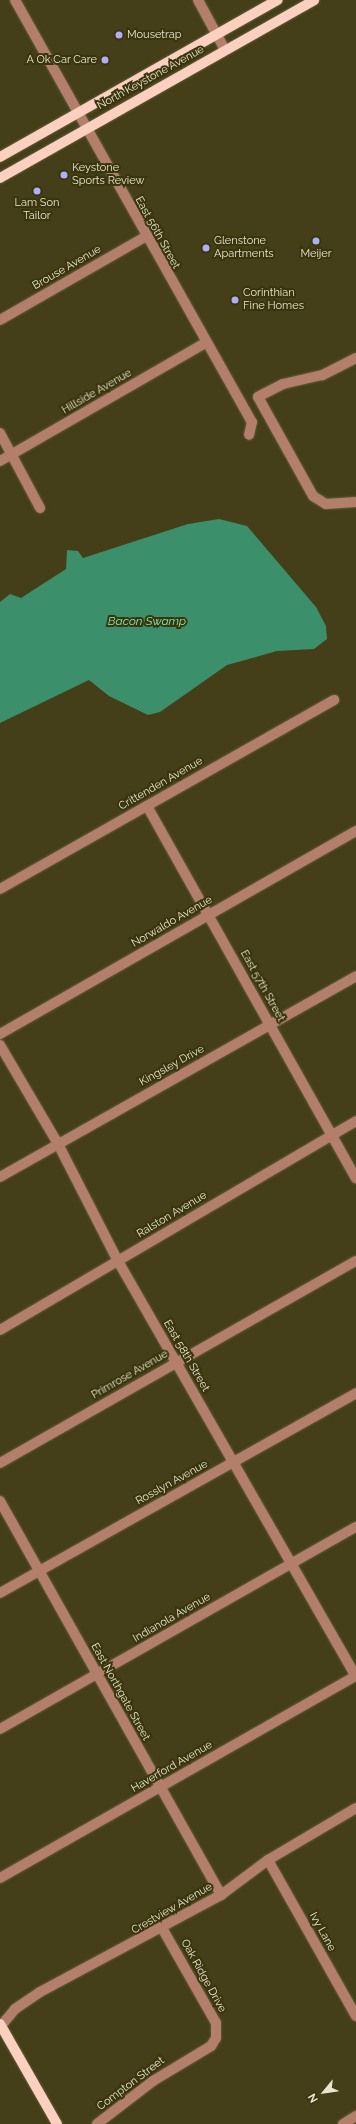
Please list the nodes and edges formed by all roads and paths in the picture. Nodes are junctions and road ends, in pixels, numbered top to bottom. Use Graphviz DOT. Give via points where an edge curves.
graph roads {
  1 [pos="15,0"];
  2 [pos="198,0"];
  3 [pos="278,0"];
  4 [pos="314,0"];
  5 [pos="217,35"];
  6 [pos="226,50"];
  7 [pos="79,113"];
  8 [pos="86,129"];
  9 [pos="0,157"];
  10 [pos="0,178"];
  11 [pos="145,236"];
  12 [pos="0,320"];
  13 [pos="205,343"];
  14 [pos="356,358"];
  15 [pos="0,433"];
  16 [pos="249,435"];
  17 [pos="12,454"];
  18 [pos="0,461"];
  19 [pos="356,502"];
  20 [pos="40,508"];
  21 [pos="334,700"];
  22 [pos="147,806"];
  23 [pos="356,831"];
  24 [pos="0,889"];
  25 [pos="208,915"];
  26 [pos="356,976"];
  27 [pos="270,1025"];
  28 [pos="0,1034"];
  29 [pos="0,1045"];
  30 [pos="356,1121"];
  31 [pos="332,1135"];
  32 [pos="58,1144"];
  33 [pos="0,1177"];
  34 [pos="356,1178"];
  35 [pos="118,1261"];
  36 [pos="356,1261"];
  37 [pos="0,1330"];
  38 [pos="176,1363"];
  39 [pos="356,1393"];
  40 [pos="0,1463"];
  41 [pos="234,1463"];
  42 [pos="0,1501"];
  43 [pos="356,1527"];
  44 [pos="292,1564"];
  45 [pos="39,1571"];
  46 [pos="0,1593"];
  47 [pos="97,1674"];
  48 [pos="356,1676"];
  49 [pos="0,1729"];
  50 [pos="160,1787"];
  51 [pos="356,1808"];
  52 [pos="268,1860"];
  53 [pos="0,1878"];
  54 [pos="221,1895"];
  55 [pos="162,1928"];
  56 [pos="356,2016"];
  57 [pos="0,2026"];
  58 [pos="217,2037"];
  59 [pos="356,2116"];
  60 [pos="57,2124"];
  61 [pos="97,2124"];
  62 [pos="343,2124"];
  1 -- 7 [label="street, East 56th Street"];
  2 -- 5 [label="street"];
  3 -- 5 [label="main road, North Keystone Avenue"];
  4 -- 6 [label="main road, North Keystone Avenue"];
  5 -- 6 [label="street"];
  5 -- 7 [label="main road, North Keystone Avenue"];
  6 -- 8 [label="main road, North Keystone Avenue"];
  7 -- 8 [label="street, East 56th Street"];
  7 -- 9 [label="main road, North Keystone Avenue"];
  8 -- 10 [label="main road, North Keystone Avenue"];
  8 -- 11 [label="street, East 56th Street"];
  11 -- 12 [label="street, Brouse Avenue"];
  11 -- 13 [label="street, East 56th Street"];
  13 -- 16 [label="street, East 56th Street" via="252,422"];
  13 -- 17 [label="street, Hillside Avenue"];
  14 -- 19 [label="street" via="322,375 284,384 258,397 313,496 326,504"];
  15 -- 17 [label="street"];
  17 -- 18 [label="street, Hillside Avenue"];
  17 -- 20 [label="street"];
  21 -- 22 [label="street, Crittenden Avenue"];
  22 -- 24 [label="street, Crittenden Avenue"];
  22 -- 25 [label="street, East 57th Street"];
  23 -- 25 [label="street, Norwaldo Avenue"];
  25 -- 27 [label="street, East 57th Street"];
  25 -- 28 [label="street, Norwaldo Avenue"];
  26 -- 27 [label="street, Kingsley Drive"];
  27 -- 31 [label="street, East 57th Street"];
  27 -- 32 [label="street, Kingsley Drive"];
  29 -- 32 [label="street, East 58th Street"];
  30 -- 31 [label="street, Ralston Avenue"];
  31 -- 34 [label="street, East 57th Street"];
  31 -- 35 [label="street, Ralston Avenue"];
  32 -- 33 [label="street, Kingsley Drive"];
  32 -- 35 [label="street, East 58th Street"];
  35 -- 37 [label="street, Ralston Avenue"];
  35 -- 38 [label="street, East 58th Street"];
  36 -- 38 [label="street, Primrose Avenue"];
  38 -- 40 [label="street, Primrose Avenue"];
  38 -- 41 [label="street, East 58th Street"];
  39 -- 41 [label="street, Rosslyn Avenue"];
  41 -- 44 [label="street, East 58th Street"];
  41 -- 45 [label="street, Rosslyn Avenue"];
  42 -- 45 [label="street, East Northgate Street"];
  43 -- 44 [label="street, Indianola Avenue"];
  44 -- 47 [label="street, Indianola Avenue"];
  44 -- 48 [label="street, East 58th Street"];
  45 -- 46 [label="street, Rosslyn Avenue"];
  45 -- 47 [label="street, East Northgate Street"];
  47 -- 49 [label="street, Indianola Avenue"];
  47 -- 50 [label="street, East Northgate Street"];
  48 -- 50 [label="street, Haverford Avenue"];
  50 -- 53 [label="street, Haverford Avenue"];
  50 -- 54 [label="street, East Northgate Street"];
  51 -- 52 [label="street, Crestview Avenue"];
  52 -- 54 [label="street, Crestview Avenue"];
  52 -- 56 [label="street, Ivy Lane"];
  54 -- 55 [label="street, Crestview Avenue"];
  55 -- 57 [label="street, Crestview Avenue" via="40,1992 15,2009"];
  55 -- 58 [label="street, Oak Ridge Drive" via="216,2023"];
  57 -- 60 [label="main road"];
  58 -- 61 [label="street, Compton Street" via="211,2046 153,2081"];
  59 -- 62 [label="street"];
}
